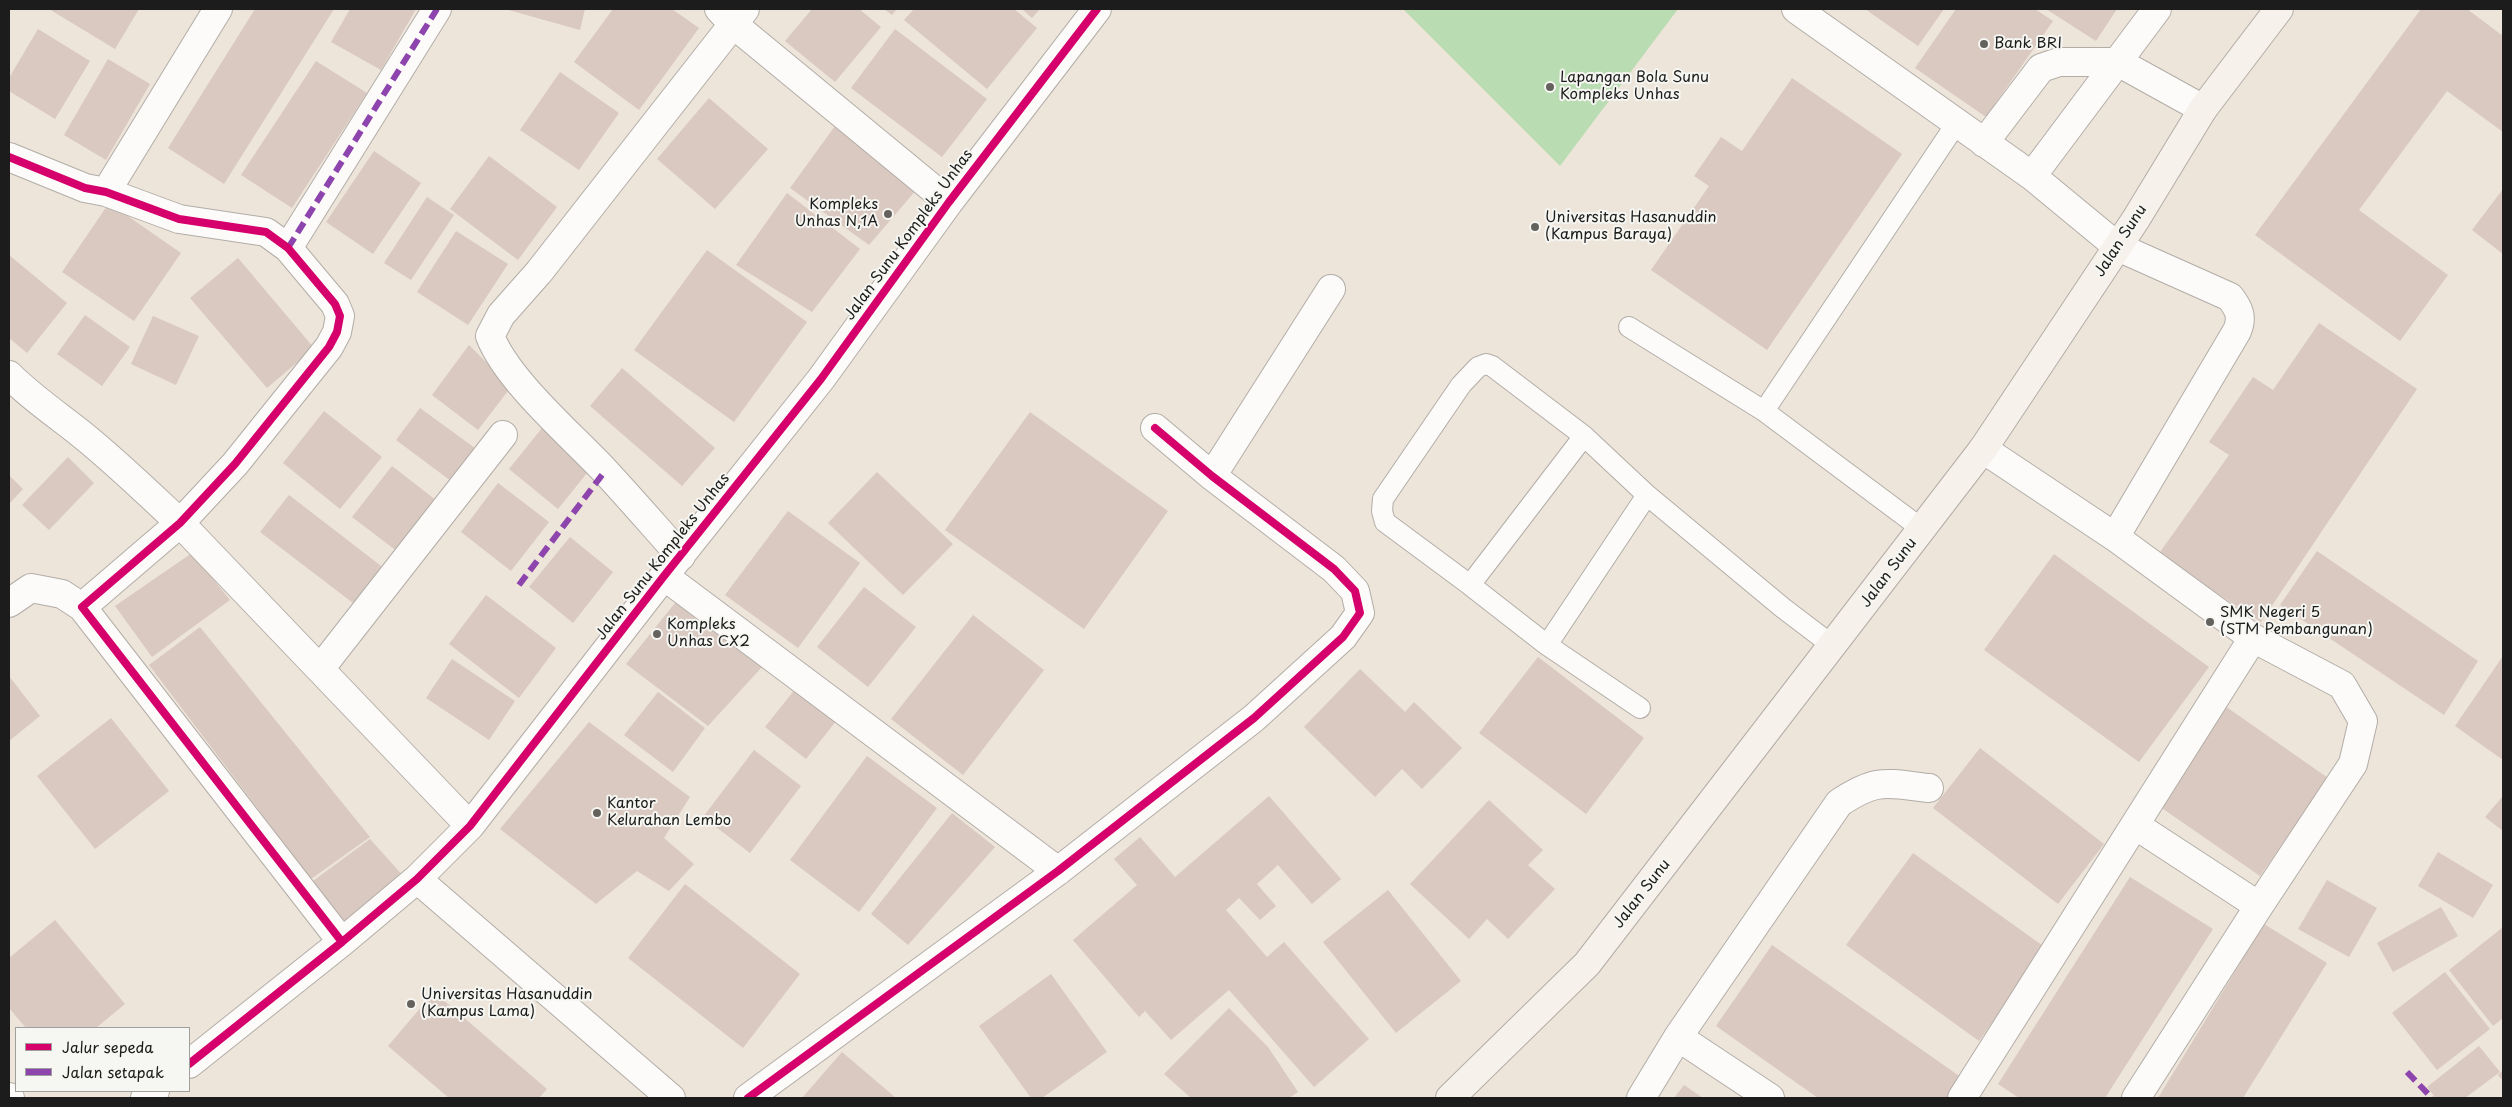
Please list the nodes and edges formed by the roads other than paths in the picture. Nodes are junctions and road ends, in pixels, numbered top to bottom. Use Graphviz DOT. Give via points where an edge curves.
graph roads {
  1 [pos="218,9"];
  2 [pos="438,9"];
  3 [pos="1097,9"];
  4 [pos="1796,9"];
  5 [pos="2156,9"];
  6 [pos="2279,9"];
  7 [pos="733,14"];
  8 [pos="2118,62"];
  9 [pos="2203,109"];
  10 [pos="1956,124"];
  11 [pos="1984,143"];
  12 [pos="9,157"];
  13 [pos="2032,176"];
  14 [pos="106,192"];
  15 [pos="949,202"];
  16 [pos="2118,247"];
  17 [pos="288,248"];
  18 [pos="1331,289"];
  19 [pos="1629,327"];
  20 [pos="9,375"];
  21 [pos="1764,411"];
  22 [pos="1155,428"];
  23 [pos="503,435"];
  24 [pos="1584,436"];
  25 [pos="1983,449"];
  26 [pos="1212,476"];
  27 [pos="1647,495"];
  28 [pos="180,523"];
  29 [pos="1922,529"];
  30 [pos="2115,537"];
  31 [pos="672,566"];
  32 [pos="1470,584"];
  33 [pos="9,603"];
  34 [pos="82,607"];
  35 [pos="2253,638"];
  36 [pos="1547,646"];
  37 [pos="1833,646"];
  38 [pos="320,669"];
  39 [pos="1640,708"];
  40 [pos="1928,788"];
  41 [pos="2135,825"];
  42 [pos="470,826"];
  43 [pos="1058,870"];
  44 [pos="417,879"];
  45 [pos="2259,906"];
  46 [pos="342,942"];
  47 [pos="1678,1038"];
  48 [pos="190,1063"];
  49 [pos="671,1098"];
  50 [pos="748,1098"];
  51 [pos="1450,1098"];
  52 [pos="1641,1098"];
  53 [pos="1770,1098"];
  54 [pos="1962,1098"];
  55 [pos="2136,1098"];
  1 -- 14 [label="street"];
  2 -- 17 [label="street"];
  3 -- 15 [label="street, Jalan Sunu Kompleks Unhas"];
  4 -- 10 [label="street"];
  5 -- 8 [label="street"];
  6 -- 9 [label="main road, Jalan Sunu"];
  7 -- 15 [label="street"];
  7 -- 31 [label="street" via="539,272 501,315 490,336 496,350 535,399 605,470"];
  8 -- 9 [label="street"];
  8 -- 11 [label="street" via="2059,62 2041,68"];
  8 -- 13 [label="street"];
  9 -- 16 [label="main road, Jalan Sunu"];
  10 -- 11 [label="street"];
  10 -- 21 [label="lane"];
  11 -- 13 [label="street"];
  12 -- 14 [label="street" via="85,188"];
  13 -- 16 [label="street"];
  14 -- 17 [label="street" via="179,219 266,232"];
  15 -- 31 [label="street, Jalan Sunu Kompleks Unhas" via="821,379"];
  16 -- 25 [label="main road, Jalan Sunu"];
  16 -- 30 [label="street" via="2230,297 2241,320"];
  17 -- 28 [label="street" via="334,304 340,316 337,332 235,464"];
  18 -- 26 [label="street"];
  19 -- 21 [label="lane"];
  20 -- 28 [label="street" via="123,470"];
  21 -- 29 [label="lane"];
  22 -- 26 [label="street"];
  23 -- 38 [label="street"];
  24 -- 27 [label="lane"];
  24 -- 32 [label="lane"];
  24 -- 32 [label="lane" via="1492,366 1478,367 1461,385 1382,499 1382,511 1385,522"];
  25 -- 29 [label="main road, Jalan Sunu"];
  25 -- 30 [label="street"];
  26 -- 43 [label="street" via="1334,570 1355,591 1360,612 1343,637 1254,718"];
  27 -- 36 [label="lane"];
  27 -- 37 [label="lane"];
  28 -- 34 [label="street"];
  28 -- 38 [label="street"];
  29 -- 37 [label="main road, Jalan Sunu"];
  30 -- 35 [label="street"];
  31 -- 42 [label="street, Jalan Sunu Kompleks Unhas"];
  31 -- 43 [label="street"];
  32 -- 36 [label="lane"];
  33 -- 34 [label="street" via="31,588 62,594"];
  34 -- 46 [label="street"];
  35 -- 41 [label="street"];
  35 -- 45 [label="street" via="2342,685 2363,720 2353,764"];
  36 -- 39 [label="lane"];
  37 -- 51 [label="main road, Jalan Sunu" via="1587,964"];
  38 -- 42 [label="street"];
  40 -- 47 [label="street" via="1882,783 1861,789 1839,803"];
  41 -- 45 [label="street"];
  41 -- 54 [label="street"];
  42 -- 44 [label="street, Jalan Sunu Kompleks Unhas"];
  43 -- 50 [label="street"];
  44 -- 46 [label="street, Jalan Sunu Kompleks Unhas"];
  44 -- 49 [label="street"];
  45 -- 55 [label="street"];
  46 -- 48 [label="street, Jalan Sunu Kompleks Unhas"];
  47 -- 52 [label="street"];
  47 -- 53 [label="street"];
}
